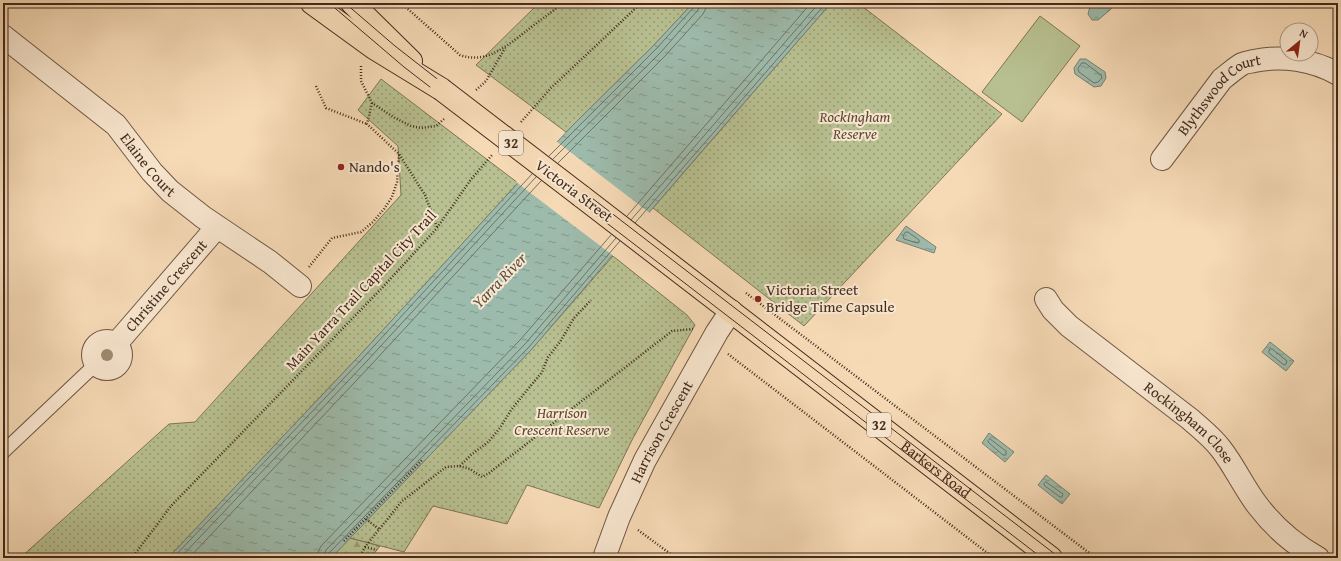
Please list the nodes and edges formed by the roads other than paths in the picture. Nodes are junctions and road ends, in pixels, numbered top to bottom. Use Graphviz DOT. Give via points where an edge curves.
graph roads {
  1 [pos="312,3"];
  2 [pos="352,3"];
  3 [pos="3,36"];
  4 [pos="1338,74"];
  5 [pos="441,89"];
  6 [pos="1162,159"];
  7 [pos="217,227"];
  8 [pos="298,284"];
  9 [pos="707,293"];
  10 [pos="1046,299"];
  11 [pos="731,311"];
  12 [pos="96,364"];
  13 [pos="3,452"];
  14 [pos="604,558"];
  15 [pos="1051,558"];
  16 [pos="1318,558"];
  1 -- 5 [label="main road, Victoria Street / 32" via="374,48"];
  2 -- 5 [label="main road, Victoria Street / 32"];
  3 -- 7 [label="street, Elaine Court" via="110,119 164,185"];
  4 -- 6 [label="street, Blythswood Court" via="1298,60 1276,58 1243,63 1222,80"];
  5 -- 9 [label="main road, Victoria Street / 32, bridge"];
  7 -- 8 [label="street, Elaine Court"];
  7 -- 12 [label="street, Christine Crescent" via="116,344 103,341 96,346 92,353"];
  9 -- 11 [label="main road, Barkers Road / 32"];
  10 -- 16 [label="street, Rockingham Close" via="1069,326 1203,430 1220,447 1266,516 1303,549"];
  11 -- 14 [label="street, Harrison Crescent" via="645,460"];
  11 -- 15 [label="main road, Barkers Road / 32"];
  12 -- 13 [label="lane"];
}
